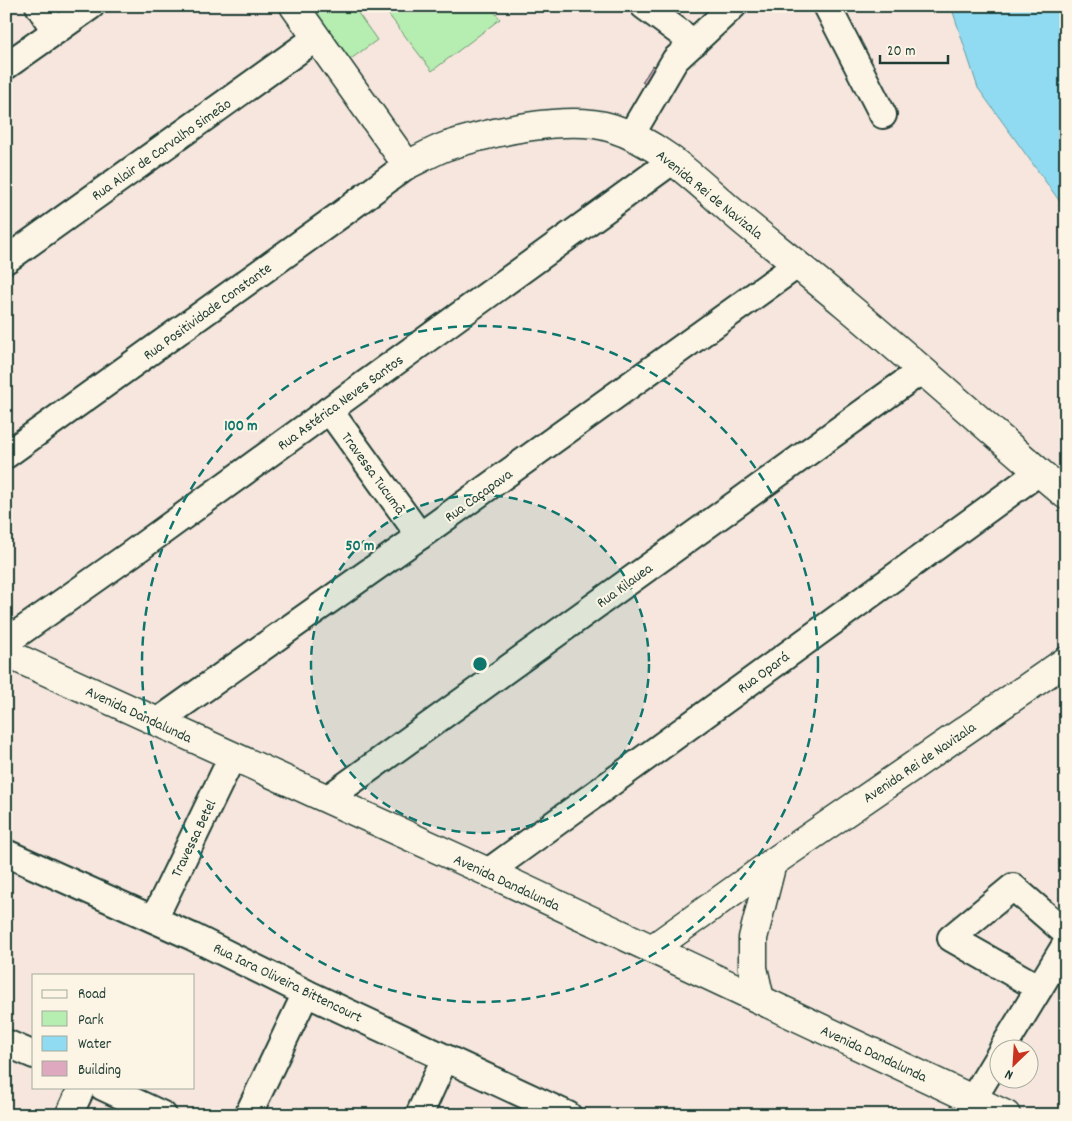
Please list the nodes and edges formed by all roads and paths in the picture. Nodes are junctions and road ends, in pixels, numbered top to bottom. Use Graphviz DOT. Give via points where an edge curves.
graph roads {
  1 [pos="39,6"];
  2 [pos="90,6"];
  3 [pos="294,6"];
  4 [pos="644,6"];
  5 [pos="733,6"];
  6 [pos="827,6"];
  7 [pos="55,31"];
  8 [pos="316,38"];
  9 [pos="694,43"];
  10 [pos="6,66"];
  11 [pos="883,115"];
  12 [pos="631,136"];
  13 [pos="672,160"];
  14 [pos="407,165"];
  15 [pos="6,260"];
  16 [pos="797,265"];
  17 [pos="922,370"];
  18 [pos="328,410"];
  19 [pos="6,455"];
  20 [pos="1039,472"];
  21 [pos="1066,495"];
  22 [pos="420,536"];
  23 [pos="6,642"];
  24 [pos="6,653"];
  25 [pos="1066,661"];
  26 [pos="157,722"];
  27 [pos="232,757"];
  28 [pos="327,799"];
  29 [pos="6,853"];
  30 [pos="772,863"];
  31 [pos="488,872"];
  32 [pos="154,919"];
  33 [pos="1066,933"];
  34 [pos="1066,944"];
  35 [pos="652,949"];
  36 [pos="1038,988"];
  37 [pos="306,993"];
  38 [pos="760,999"];
  39 [pos="1009,1038"];
  40 [pos="6,1042"];
  41 [pos="32,1054"];
  42 [pos="445,1058"];
  43 [pos="990,1071"];
  44 [pos="82,1088"];
  45 [pos="105,1088"];
  46 [pos="973,1099"];
  47 [pos="69,1115"];
  48 [pos="163,1115"];
  49 [pos="248,1115"];
  50 [pos="419,1115"];
  51 [pos="568,1115"];
  52 [pos="1006,1115"];
  1 -- 7 [label="street"];
  2 -- 7 [label="street"];
  3 -- 8 [label="street"];
  4 -- 9 [label="street"];
  5 -- 9 [label="street"];
  6 -- 11 [label="street"];
  7 -- 10 [label="street"];
  8 -- 14 [label="street"];
  8 -- 15 [label="street, Rua Alair de Carvalho Simeão"];
  9 -- 12 [label="street" via="675,60"];
  12 -- 13 [label="street, Avenida Rei de Navizala"];
  12 -- 14 [label="street, Avenida Rei de Navizala" via="595,124 549,124 486,135 445,147"];
  13 -- 16 [label="street, Avenida Rei de Navizala"];
  13 -- 18 [label="street, Rua Astérica Neves Santos"];
  14 -- 19 [label="street, Rua Positividade Constante"];
  16 -- 17 [label="street, Avenida Rei de Navizala"];
  16 -- 22 [label="street, Rua Caçapava"];
  17 -- 20 [label="street, Avenida Rei de Navizala"];
  17 -- 28 [label="street, Rua Kilauea"];
  18 -- 22 [label="street, Travessa Tucumã"];
  18 -- 23 [label="street, Rua Astérica Neves Santos"];
  20 -- 21 [label="street, Avenida Rei de Navizala"];
  20 -- 31 [label="street, Rua Opará"];
  22 -- 26 [label="street, Rua Caçapava"];
  24 -- 26 [label="street, Avenida Dandalunda"];
  25 -- 30 [label="street, Avenida Rei de Navizala"];
  26 -- 27 [label="street, Avenida Dandalunda"];
  27 -- 28 [label="street, Avenida Dandalunda"];
  27 -- 32 [label="street, Travessa Betel"];
  28 -- 31 [label="street, Avenida Dandalunda"];
  29 -- 32 [label="street, Rua Iara Oliveira Bittencourt"];
  30 -- 35 [label="street, Avenida Rei de Navizala"];
  30 -- 38 [label="street" via="753,938"];
  31 -- 35 [label="street, Avenida Dandalunda"];
  32 -- 37 [label="street, Rua Iara Oliveira Bittencourt"];
  33 -- 36 [label="street" via="1013,887 951,938"];
  34 -- 36 [label="street"];
  35 -- 38 [label="street, Avenida Dandalunda"];
  36 -- 39 [label="street"];
  37 -- 42 [label="street, Rua Iara Oliveira Bittencourt"];
  37 -- 49 [label="street"];
  38 -- 46 [label="street, Avenida Dandalunda"];
  40 -- 41 [label="street"];
  42 -- 50 [label="street"];
  42 -- 51 [label="street, Rua Iara Oliveira Bittencourt"];
  43 -- 46 [label="street"];
  44 -- 47 [label="street"];
  45 -- 48 [label="street"];
  46 -- 52 [label="street, Avenida Dandalunda"];
}
